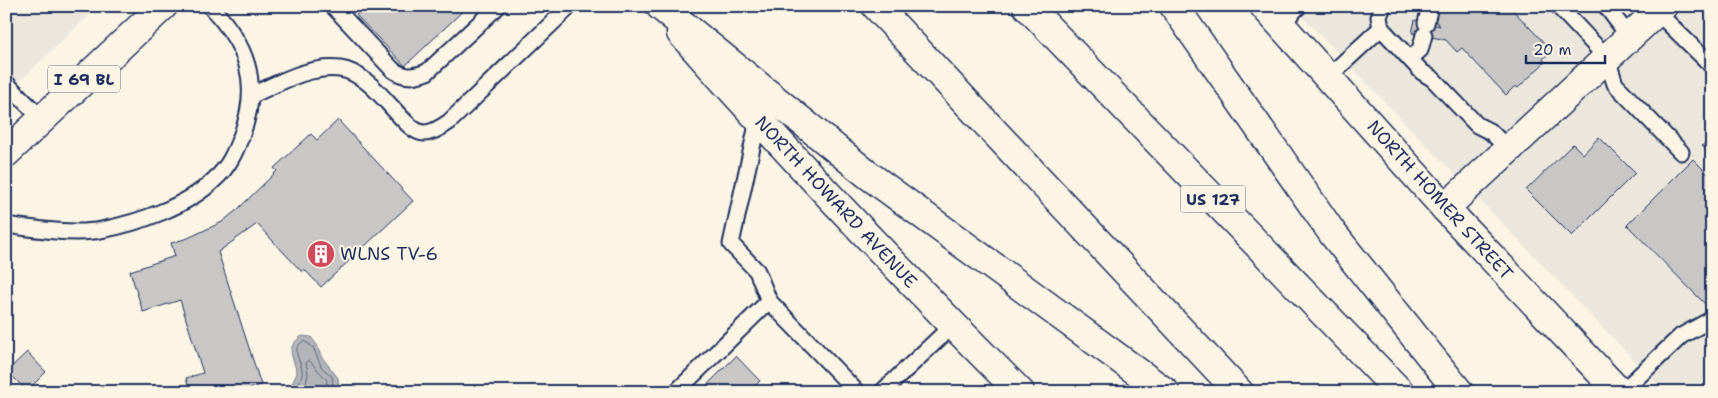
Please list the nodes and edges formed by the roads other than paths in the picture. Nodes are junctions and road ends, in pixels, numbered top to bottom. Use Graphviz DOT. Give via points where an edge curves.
graph roads {
  1 [pos="162,6"];
  2 [pos="210,6"];
  3 [pos="333,6"];
  4 [pos="498,6"];
  5 [pos="570,6"];
  6 [pos="659,6"];
  7 [pos="876,6"];
  8 [pos="1027,6"];
  9 [pos="1174,6"];
  10 [pos="1383,6"];
  11 [pos="1430,6"];
  12 [pos="1558,6"];
  13 [pos="1606,6"];
  14 [pos="1660,9"];
  15 [pos="1282,12"];
  16 [pos="1381,28"];
  17 [pos="1630,38"];
  18 [pos="1607,58"];
  19 [pos="1410,59"];
  20 [pos="1712,66"];
  21 [pos="1329,76"];
  22 [pos="6,84"];
  23 [pos="252,94"];
  24 [pos="42,119"];
  25 [pos="758,120"];
  26 [pos="1508,149"];
  27 [pos="1681,152"];
  28 [pos="6,153"];
  29 [pos="1445,208"];
  30 [pos="6,225"];
  31 [pos="770,301"];
  32 [pos="1712,319"];
  33 [pos="953,326"];
  34 [pos="676,392"];
  35 [pos="857,392"];
  36 [pos="882,392"];
  37 [pos="1020,392"];
  38 [pos="1165,392"];
  39 [pos="1239,392"];
  40 [pos="1400,392"];
  41 [pos="1459,392"];
  42 [pos="1620,392"];
  1 -- 24 [label="main road, I 69 BL"];
  2 -- 23 [label="lane" via="224,20 242,49 250,70"];
  3 -- 4 [label="lane" via="393,70 403,76 427,72"];
  5 -- 23 [label="lane" via="449,122 427,133 410,126 377,90 358,75 340,69 296,76"];
  6 -- 25 [label="main road, NORTH HOWARD AVENUE"];
  6 -- 38 [label="main road" via="867,174"];
  7 -- 39 [label="main road"];
  8 -- 40 [label="main road, US 127"];
  9 -- 41 [label="main road" via="1333,234"];
  10 -- 16 [label="lane" via="1379,18"];
  11 -- 19 [label="lane" via="1420,50"];
  12 -- 18 [label="lane"];
  13 -- 17 [label="lane"];
  14 -- 17 [label="main road"];
  14 -- 20 [label="lane"];
  15 -- 21 [label="main road, NORTH HOMER STREET"];
  16 -- 19 [label="lane"];
  16 -- 21 [label="lane"];
  17 -- 18 [label="main road"];
  18 -- 26 [label="main road"];
  18 -- 27 [label="lane" via="1615,84"];
  19 -- 26 [label="lane" via="1477,125 1491,132"];
  21 -- 29 [label="main road, NORTH HOMER STREET"];
  22 -- 24 [label="lane"];
  23 -- 30 [label="lane" via="248,117 234,156 215,180 186,200 141,220 99,230 42,230"];
  24 -- 28 [label="main road, I 69 BL"];
  25 -- 31 [label="lane" via="731,244 757,271"];
  25 -- 33 [label="main road, NORTH HOWARD AVENUE"];
  26 -- 29 [label="main road"];
  29 -- 42 [label="main road, NORTH HOMER STREET"];
  31 -- 34 [label="lane"];
  31 -- 35 [label="lane"];
  32 -- 42 [label="lane" via="1682,336"];
  33 -- 36 [label="lane"];
  33 -- 37 [label="main road, NORTH HOWARD AVENUE"];
}
